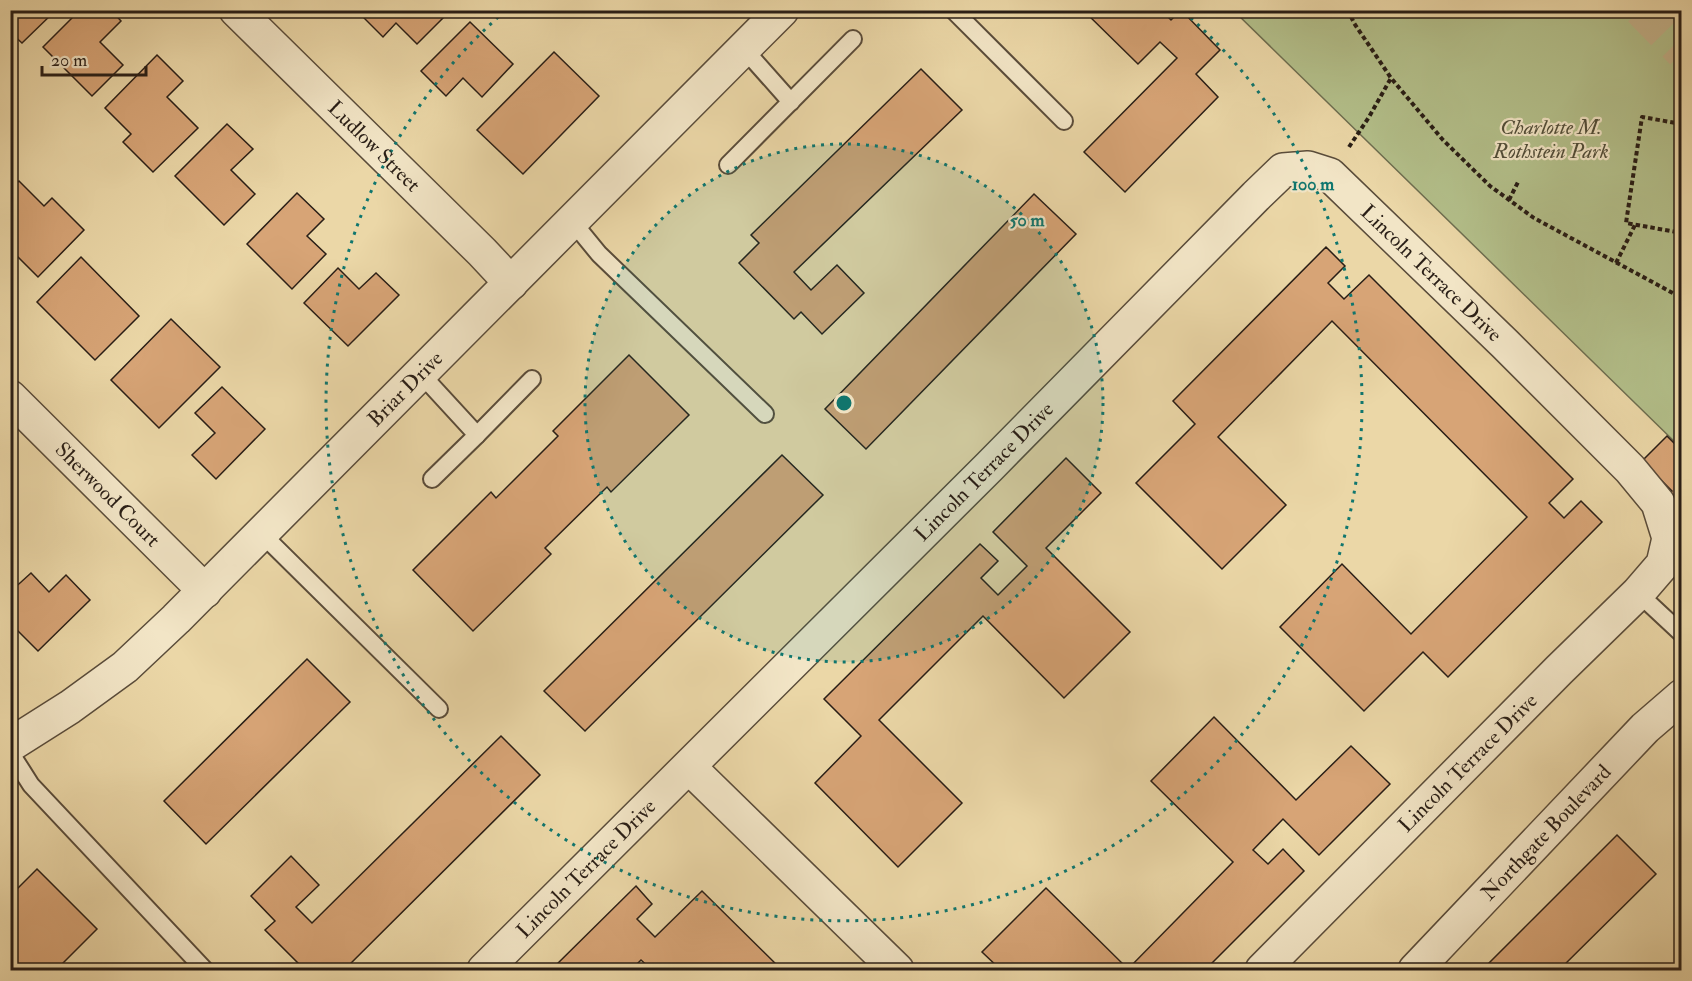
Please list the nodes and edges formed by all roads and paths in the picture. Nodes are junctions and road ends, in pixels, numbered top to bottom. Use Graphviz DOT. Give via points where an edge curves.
graph roads {
  1 [pos="236,10"];
  2 [pos="782,10"];
  3 [pos="953,10"];
  4 [pos="1348,10"];
  5 [pos="853,39"];
  6 [pos="744,49"];
  7 [pos="1391,78"];
  8 [pos="791,102"];
  9 [pos="1064,121"];
  10 [pos="1682,124"];
  11 [pos="728,165"];
  12 [pos="1330,175"];
  13 [pos="1519,180"];
  14 [pos="1509,200"];
  15 [pos="572,221"];
  16 [pos="1635,225"];
  17 [pos="1682,233"];
  18 [pos="1616,263"];
  19 [pos="511,283"];
  20 [pos="1682,298"];
  21 [pos="420,373"];
  22 [pos="532,379"];
  23 [pos="10,397"];
  24 [pos="765,414"];
  25 [pos="477,435"];
  26 [pos="432,479"];
  27 [pos="261,533"];
  28 [pos="205,591"];
  29 [pos="1638,593"];
  30 [pos="1682,634"];
  31 [pos="1682,696"];
  32 [pos="439,709"];
  33 [pos="10,745"];
  34 [pos="10,752"];
  35 [pos="689,767"];
  36 [pos="205,970"];
  37 [pos="484,970"];
  38 [pos="897,970"];
  39 [pos="1262,970"];
  40 [pos="1415,970"];
  1 -- 19 [label="street, Ludlow Street"];
  2 -- 6 [label="street, Briar Drive"];
  3 -- 9 [label="lane"];
  4 -- 7 [label="path"];
  5 -- 8 [label="lane"];
  6 -- 8 [label="lane"];
  6 -- 15 [label="street, Briar Drive"];
  7 -- 12 [label="path"];
  7 -- 14 [label="path" via="1443,140"];
  8 -- 11 [label="lane"];
  10 -- 16 [label="path" via="1642,117 1626,223"];
  12 -- 29 [label="street, Lincoln Terrace Drive" via="1630,469 1658,503 1669,538 1663,564"];
  12 -- 35 [label="street, Lincoln Terrace Drive" via="1308,168 1283,170"];
  13 -- 14 [label="path"];
  14 -- 18 [label="path"];
  15 -- 19 [label="street, Briar Drive"];
  15 -- 24 [label="lane" via="599,254"];
  16 -- 17 [label="path"];
  16 -- 18 [label="path"];
  18 -- 20 [label="path"];
  19 -- 21 [label="street, Briar Drive"];
  21 -- 25 [label="lane"];
  21 -- 27 [label="street, Briar Drive"];
  22 -- 25 [label="lane"];
  23 -- 28 [label="street, Sherwood Court"];
  25 -- 26 [label="lane"];
  27 -- 28 [label="street, Briar Drive"];
  27 -- 32 [label="lane"];
  28 -- 33 [label="street, Briar Drive" via="125,667"];
  29 -- 30 [label="lane"];
  29 -- 39 [label="street, Lincoln Terrace Drive"];
  31 -- 40 [label="street, Northgate Boulevard" via="1645,728"];
  34 -- 36 [label="lane" via="31,785"];
  35 -- 37 [label="street, Lincoln Terrace Drive"];
  35 -- 38 [label="street"];
}
